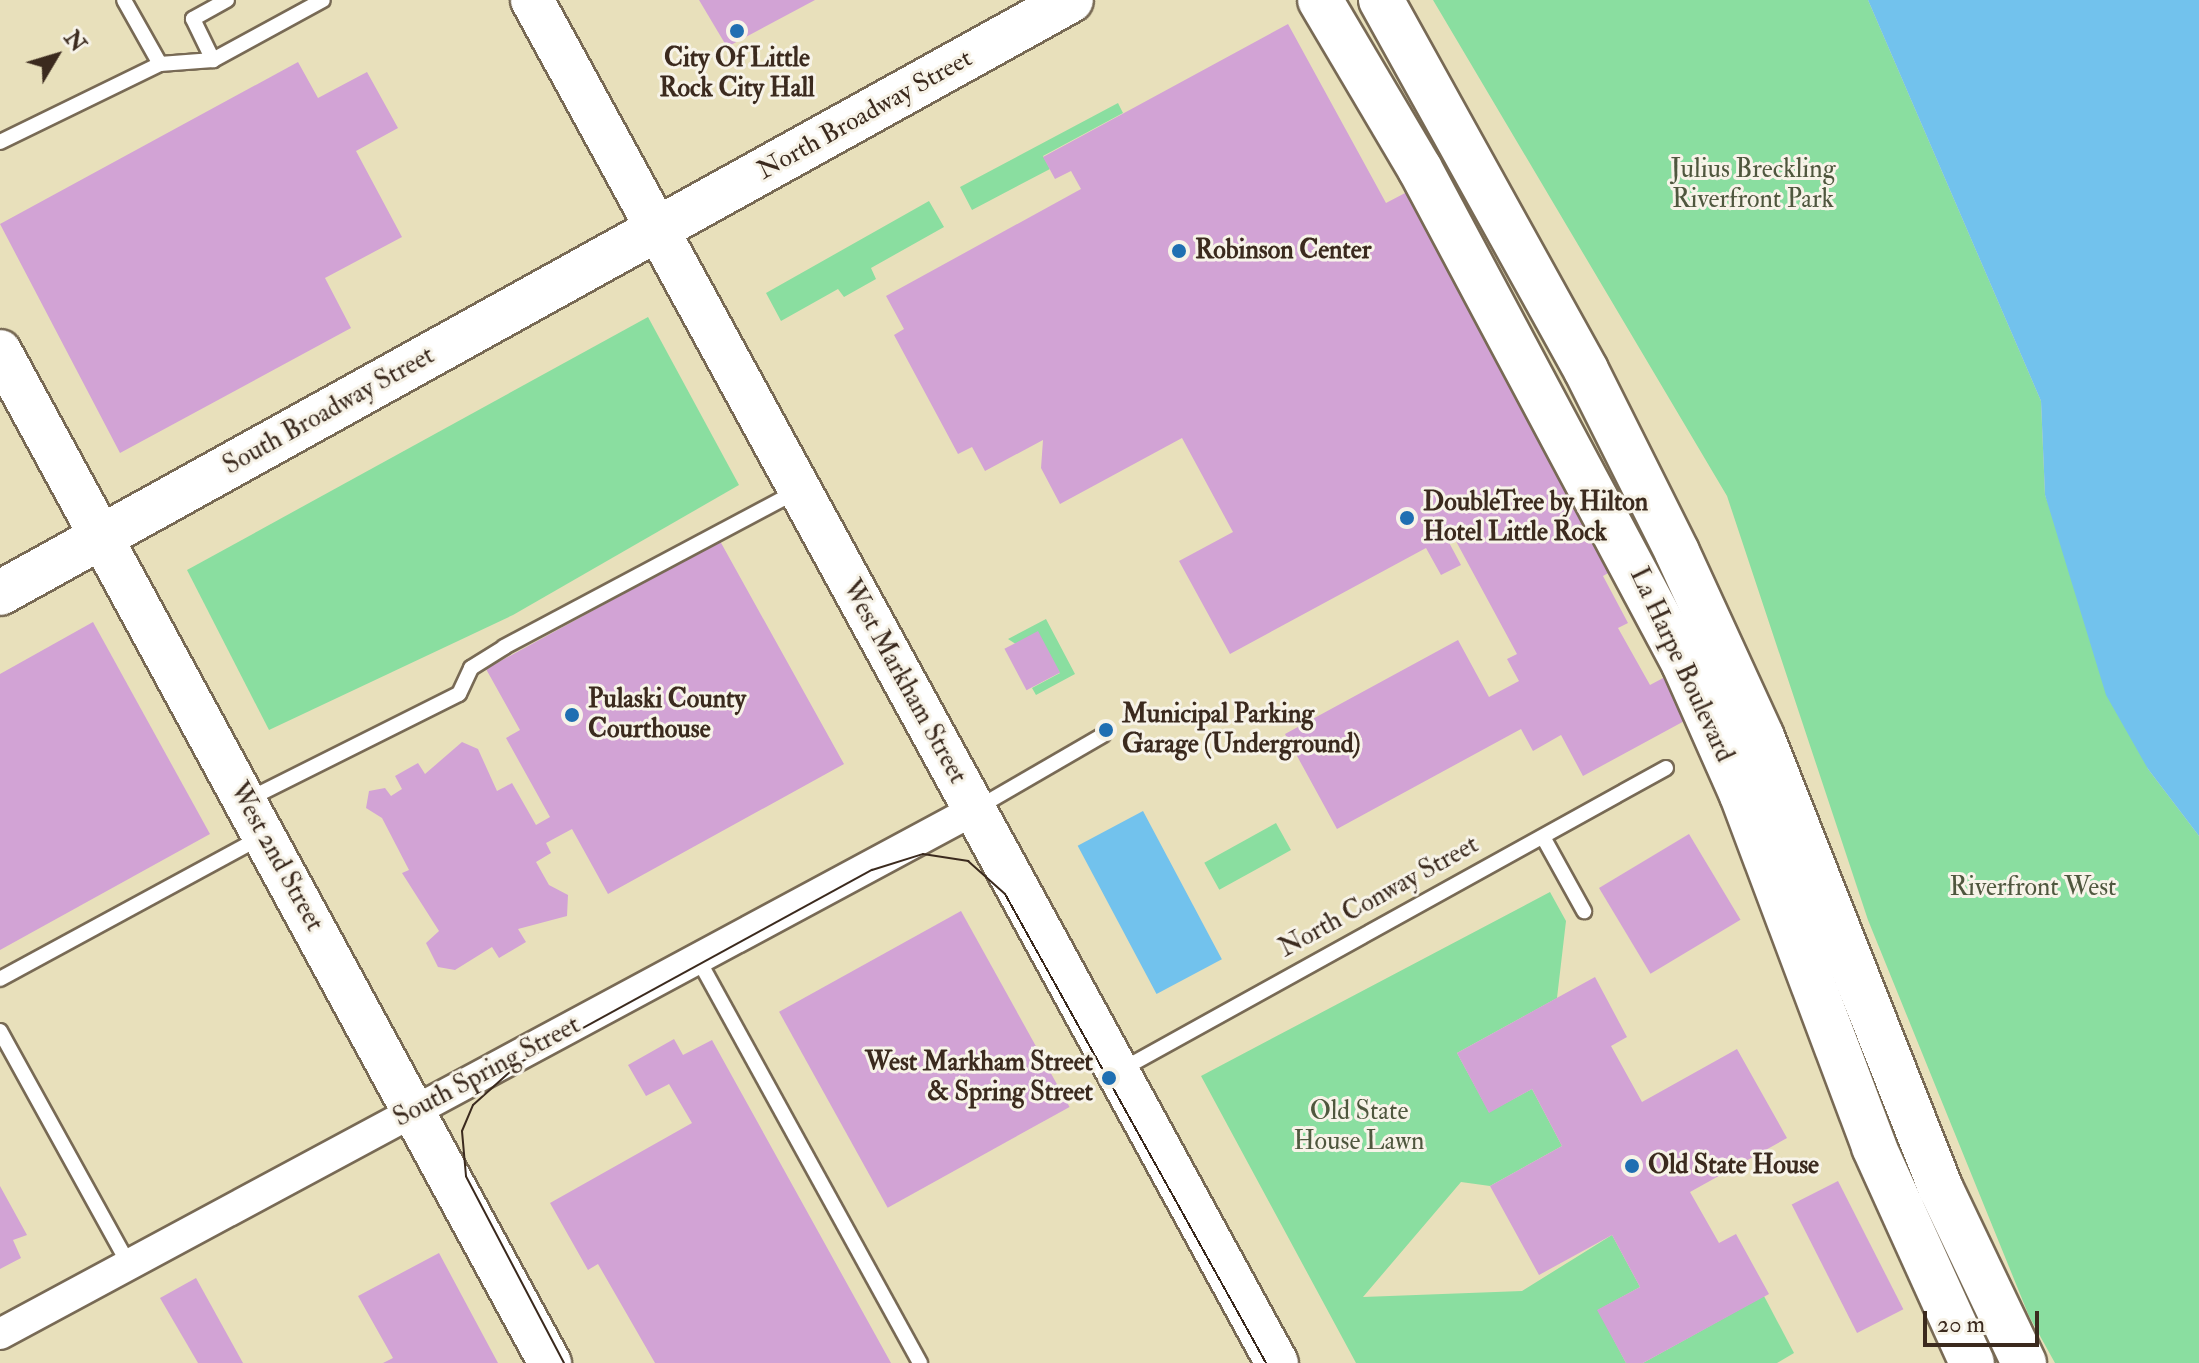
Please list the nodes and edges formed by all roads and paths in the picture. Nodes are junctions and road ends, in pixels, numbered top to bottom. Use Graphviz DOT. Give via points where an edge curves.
graph roads {
  1 [pos="124,0"];
  2 [pos="227,0"];
  3 [pos="323,0"];
  4 [pos="532,0"];
  5 [pos="1071,0"];
  6 [pos="1320,0"];
  7 [pos="1381,0"];
  8 [pos="213,60"];
  9 [pos="160,64"];
  10 [pos="0,142"];
  11 [pos="658,229"];
  12 [pos="0,351"];
  13 [pos="799,490"];
  14 [pos="101,537"];
  15 [pos="0,593"];
  16 [pos="1103,735"];
  17 [pos="1666,768"];
  18 [pos="974,810"];
  19 [pos="255,819"];
  20 [pos="1543,837"];
  21 [pos="1584,911"];
  22 [pos="698,959"];
  23 [pos="0,979"];
  24 [pos="0,1031"];
  25 [pos="1117,1072"];
  26 [pos="415,1111"];
  27 [pos="131,1268"];
  28 [pos="0,1334"];
  29 [pos="1267,1360"];
  30 [pos="550,1363"];
  31 [pos="920,1363"];
  32 [pos="1972,1363"];
  33 [pos="2024,1363"];
  1 -- 9 [label="lane"];
  2 -- 8 [label="lane" via="193,19"];
  3 -- 8 [label="lane"];
  4 -- 11 [label="street, West Markham Street"];
  5 -- 11 [label="main road, North Broadway Street"];
  6 -- 32 [label="main road, La Harpe Boulevard" via="1428,183 1684,664 1742,795 1874,1147"];
  7 -- 33 [label="main road, La Harpe Boulevard" via="1677,552 1762,737 1941,1189"];
  8 -- 9 [label="lane"];
  9 -- 10 [label="lane"];
  11 -- 13 [label="street, West Markham Street"];
  11 -- 14 [label="main road, South Broadway Street"];
  12 -- 14 [label="street, West 2nd Street"];
  13 -- 18 [label="street, West Markham Street"];
  13 -- 19 [label="lane" via="504,647 471,668 459,694"];
  14 -- 15 [label="main road, South Broadway Street"];
  14 -- 19 [label="street, West 2nd Street"];
  16 -- 18 [label="lane"];
  17 -- 20 [label="lane, North Conway Street"];
  18 -- 22 [label="street, South Spring Street"];
  18 -- 25 [label="street, West Markham Street"];
  19 -- 23 [label="lane"];
  19 -- 26 [label="street, West 2nd Street"];
  20 -- 21 [label="lane"];
  20 -- 25 [label="lane, North Conway Street"];
  22 -- 26 [label="street, South Spring Street"];
  22 -- 31 [label="lane"];
  24 -- 27 [label="lane"];
  25 -- 29 [label="street, West Markham Street"];
  26 -- 27 [label="street, South Spring Street"];
  26 -- 30 [label="street, West 2nd Street"];
  27 -- 28 [label="street, South Spring Street"];
}
